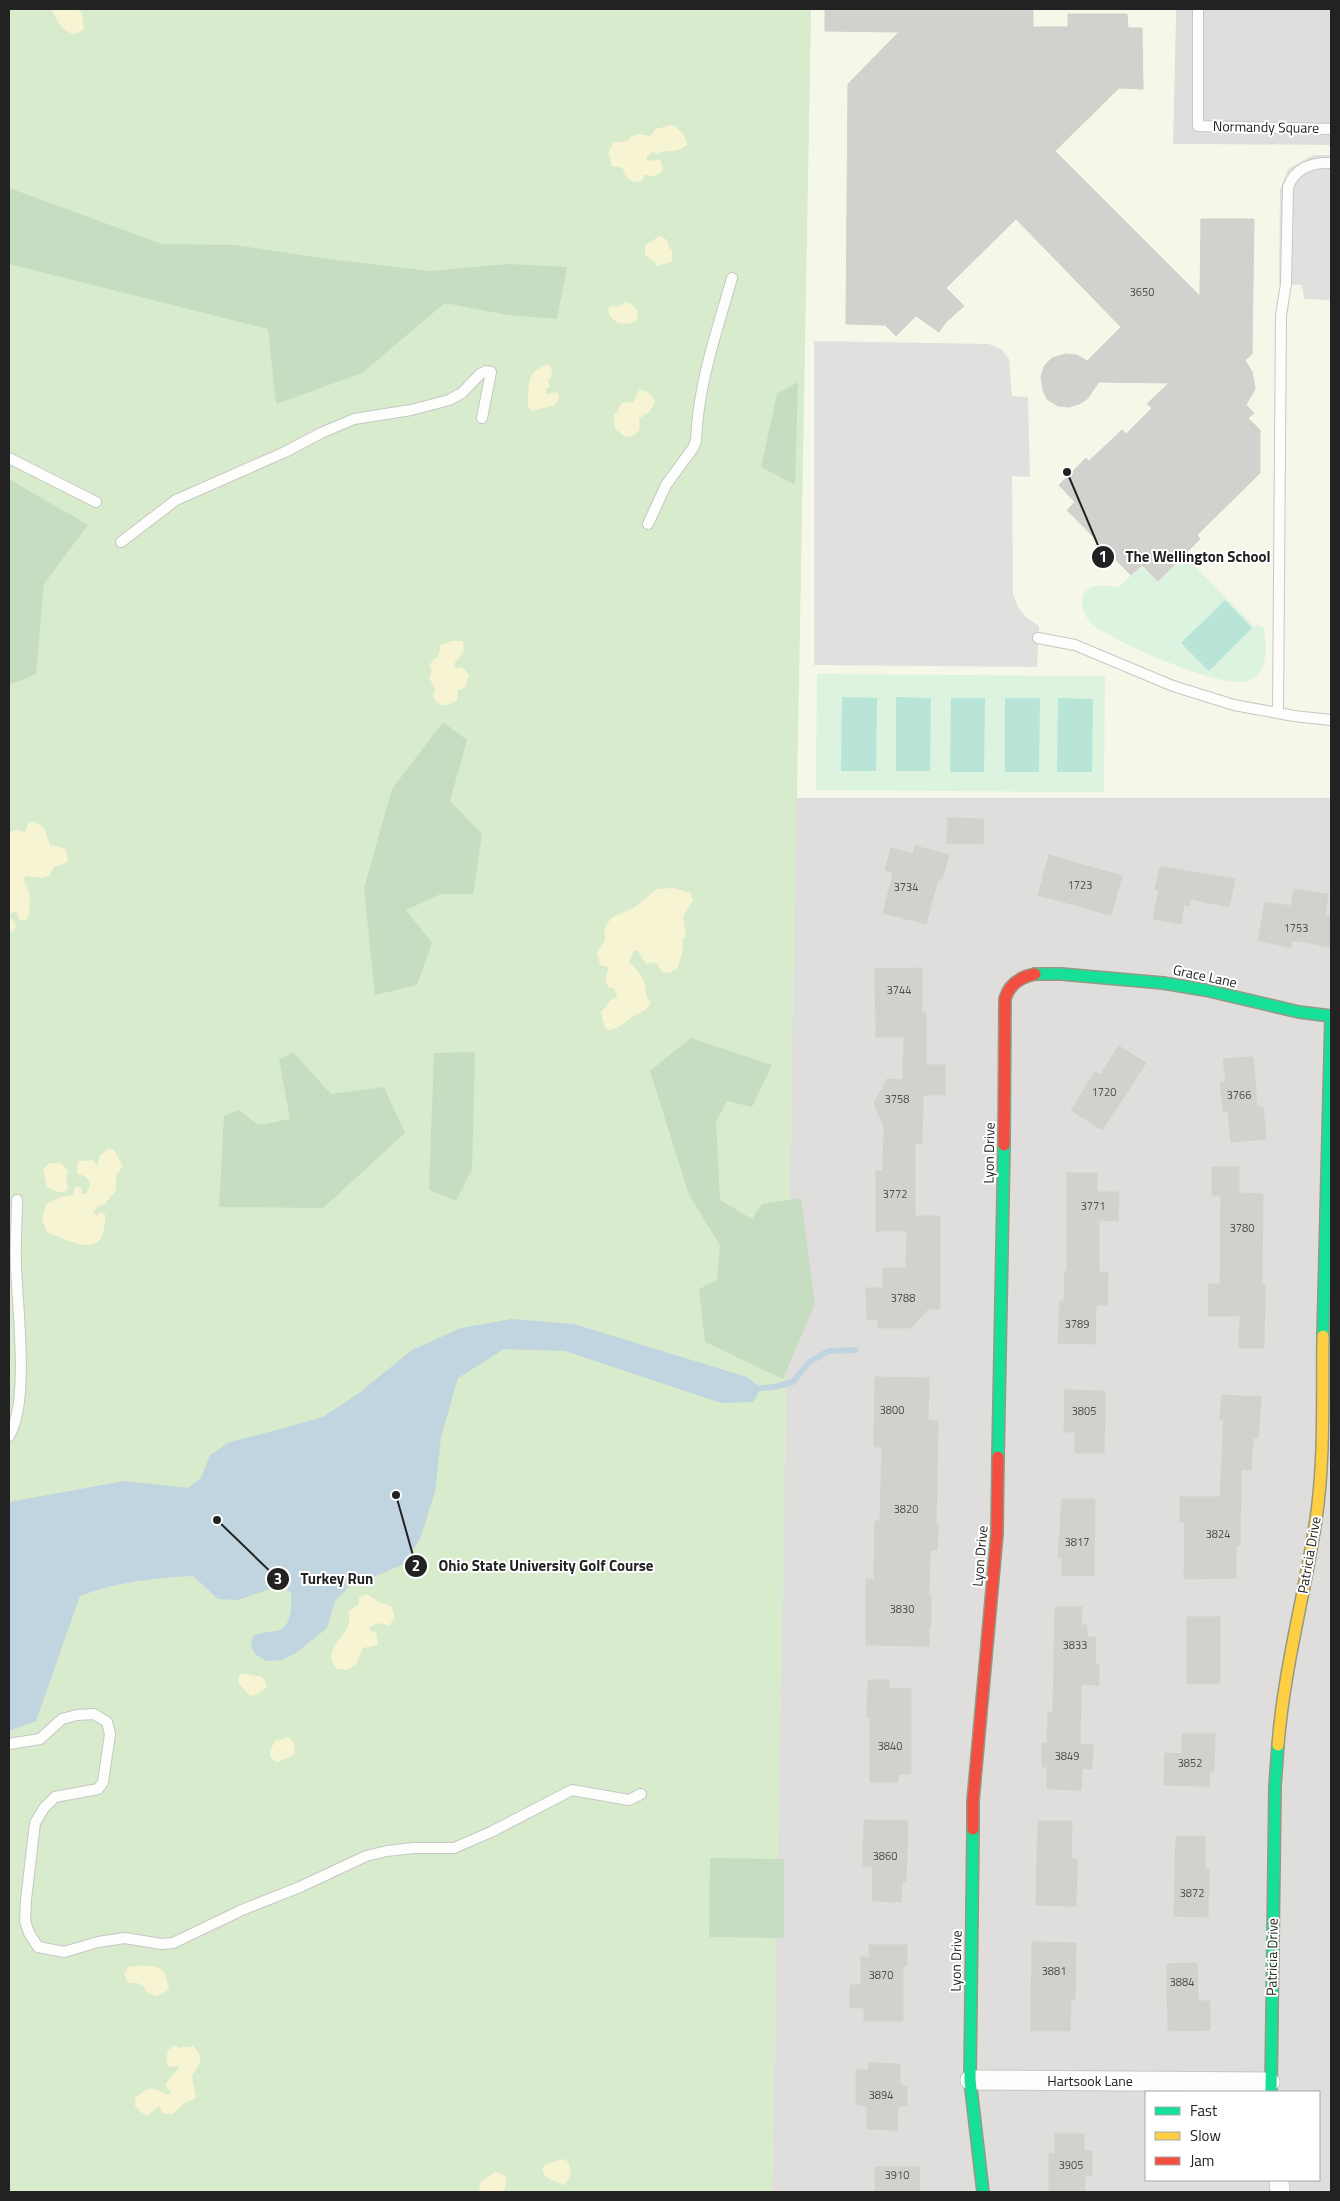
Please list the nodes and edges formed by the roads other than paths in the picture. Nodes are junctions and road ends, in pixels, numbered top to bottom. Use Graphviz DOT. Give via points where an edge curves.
graph roads {
  1 [pos="1198,9"];
  2 [pos="1331,128"];
  3 [pos="1331,163"];
  4 [pos="732,278"];
  5 [pos="482,418"];
  6 [pos="9,458"];
  7 [pos="96,502"];
  8 [pos="648,524"];
  9 [pos="121,542"];
  10 [pos="1038,638"];
  11 [pos="1278,713"];
  12 [pos="1331,720"];
  13 [pos="1070,974"];
  14 [pos="1331,1016"];
  15 [pos="17,1200"];
  16 [pos="9,1436"];
  17 [pos="9,1744"];
  18 [pos="642,1794"];
  19 [pos="970,2080"];
  20 [pos="1271,2087"];
  21 [pos="983,2192"];
  1 -- 2 [label="lane, Normandy Square" via="1198,126"];
  3 -- 11 [label="lane" via="1305,167 1292,177 1288,187 1286,284 1281,315"];
  4 -- 8 [label="lane" via="702,386 696,441 666,485"];
  5 -- 9 [label="lane" via="491,372 486,371 462,393 448,400 354,419 196,490 176,500"];
  6 -- 7 [label="lane"];
  10 -- 11 [label="lane" via="1075,644 1173,686 1234,705"];
  11 -- 12 [label="lane"];
  13 -- 14 [label="street, Grace Lane" via="1153,981 1299,1013"];
  13 -- 19 [label="street, Lyon Drive" via="1031,975 1015,982 1006,991 1004,999 1006,1054 997,1534 973,1801"];
  14 -- 20 [label="street, Patricia Drive" via="1320,1470 1316,1518 1286,1675 1279,1732 1275,1786"];
  15 -- 16 [label="lane" via="19,1390"];
  17 -- 18 [label="lane" via="40,1738 62,1719 77,1715 94,1714 107,1722 110,1734 98,1789 55,1797 35,1823 25,1921 38,1947 64,1952 124,1938 173,1943 366,1856 414,1848 454,1848 572,1790 629,1800"];
  19 -- 20 [label="street, Hartsook Lane"];
  19 -- 21 [label="street, Lyon Drive"];
}
